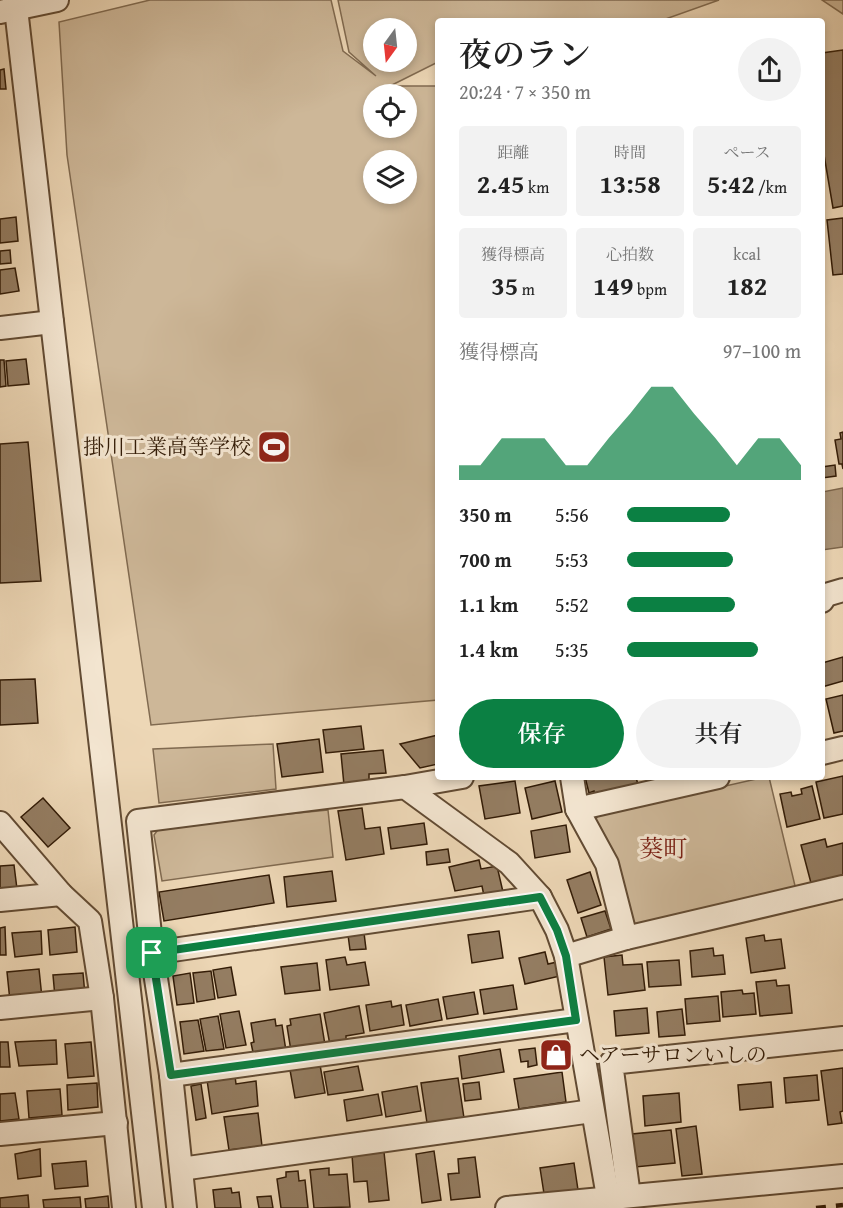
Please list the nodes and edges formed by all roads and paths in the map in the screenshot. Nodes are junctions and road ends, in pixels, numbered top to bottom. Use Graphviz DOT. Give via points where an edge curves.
graph roads {
  1 [pos="57,0"];
  2 [pos="10,7"];
  3 [pos="52,322"];
  4 [pos="0,328"];
  5 [pos="843,590"];
  6 [pos="825,596"];
  7 [pos="843,748"];
  8 [pos="825,752"];
  9 [pos="445,780"];
  10 [pos="572,780"];
  11 [pos="705,780"];
  12 [pos="405,787"];
  13 [pos="577,809"];
  14 [pos="0,823"];
  15 [pos="843,887"];
  16 [pos="61,894"];
  17 [pos="540,897"];
  18 [pos="0,900"];
  19 [pos="626,938"];
  20 [pos="152,953"];
  21 [pos="566,956"];
  22 [pos="102,998"];
  23 [pos="0,1008"];
  24 [pos="576,1020"];
  25 [pos="843,1038"];
  26 [pos="171,1075"];
  27 [pos="592,1111"];
  28 [pos="116,1123"];
  29 [pos="0,1134"];
  30 [pos="181,1169"];
  31 [pos="843,1176"];
  32 [pos="615,1201"];
  33 [pos="124,1208"];
  34 [pos="154,1208"];
  35 [pos="185,1208"];
  36 [pos="507,1208"];
  1 -- 2 [label="street"];
  2 -- 3 [label="street"];
  3 -- 4 [label="street"];
  3 -- 34 [label="street"];
  5 -- 6 [label="street"];
  7 -- 8 [label="street"];
  9 -- 12 [label="street"];
  10 -- 13 [label="street"];
  11 -- 13 [label="street"];
  12 -- 17 [label="street" via="509,863"];
  12 -- 20 [label="street" via="138,821"];
  13 -- 19 [label="street" via="607,864"];
  14 -- 16 [label="street"];
  15 -- 19 [label="street"];
  16 -- 18 [label="street"];
  16 -- 22 [label="street" via="90,921"];
  17 -- 20 [label="street"];
  17 -- 21 [label="street"];
  19 -- 21 [label="street"];
  20 -- 26 [label="street"];
  21 -- 24 [label="street"];
  22 -- 23 [label="street"];
  22 -- 28 [label="street"];
  24 -- 26 [label="street"];
  24 -- 27 [label="street"];
  25 -- 32 [label="street" via="611,1064"];
  26 -- 30 [label="street"];
  27 -- 30 [label="street"];
  27 -- 32 [label="street"];
  28 -- 29 [label="street"];
  28 -- 33 [label="street"];
  30 -- 35 [label="street"];
  31 -- 32 [label="street"];
  32 -- 36 [label="street"];
}
